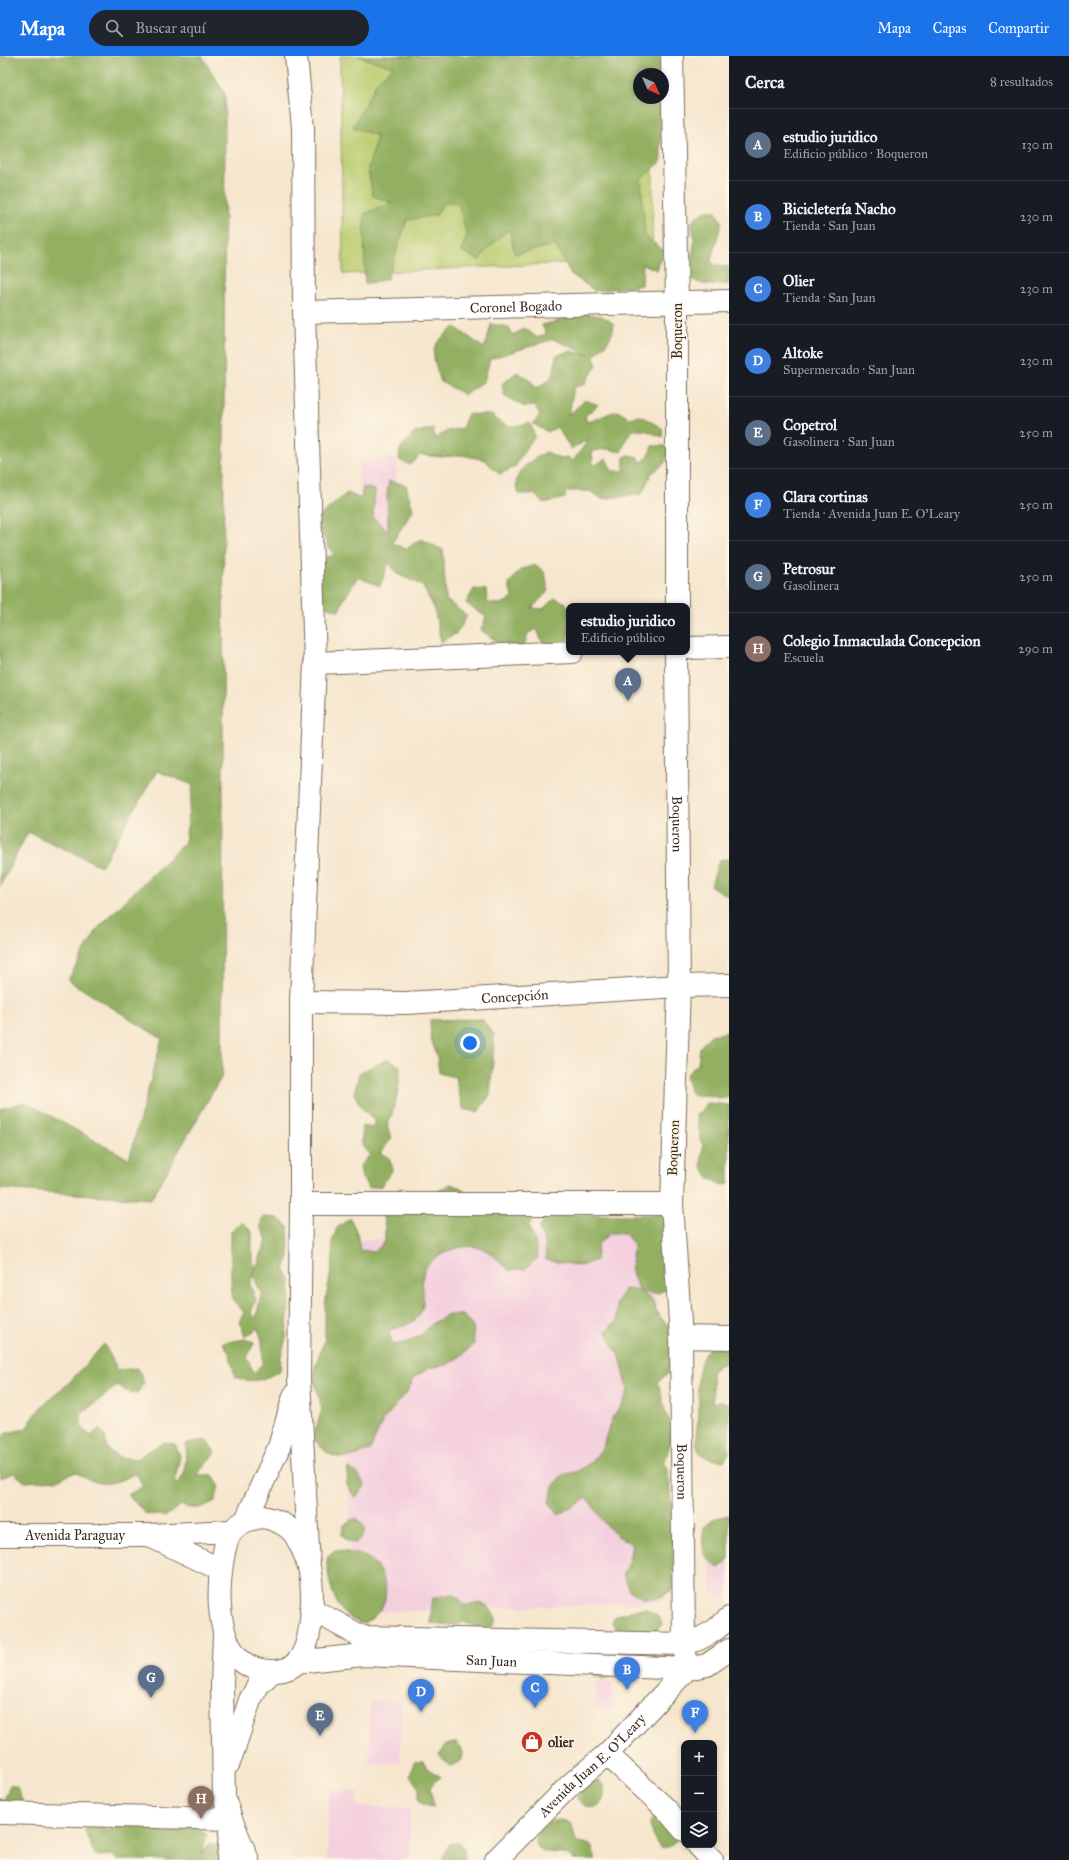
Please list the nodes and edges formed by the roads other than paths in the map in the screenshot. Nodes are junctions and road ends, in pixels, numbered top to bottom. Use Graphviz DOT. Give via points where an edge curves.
graph roads {
  1 [pos="296,56"];
  2 [pos="672,56"];
  3 [pos="729,301"];
  4 [pos="677,302"];
  5 [pos="304,312"];
  6 [pos="676,603"];
  7 [pos="729,647"];
  8 [pos="690,648"];
  9 [pos="566,652"];
  10 [pos="676,655"];
  11 [pos="315,663"];
  12 [pos="729,985"];
  13 [pos="678,986"];
  14 [pos="301,1002"];
  15 [pos="301,1204"];
  16 [pos="672,1204"];
  17 [pos="681,1337"];
  18 [pos="729,1338"];
  19 [pos="299,1380"];
  20 [pos="239,1525"];
  21 [pos="0,1535"];
  22 [pos="149,1535"];
  23 [pos="309,1567"];
  24 [pos="221,1570"];
  25 [pos="311,1609"];
  26 [pos="729,1618"];
  27 [pos="224,1635"];
  28 [pos="684,1644"];
  29 [pos="729,1650"];
  30 [pos="297,1662"];
  31 [pos="687,1669"];
  32 [pos="273,1672"];
  33 [pos="607,1754"];
  34 [pos="224,1778"];
  35 [pos="0,1812"];
  36 [pos="231,1819"];
  37 [pos="681,1826"];
  38 [pos="701,1848"];
  39 [pos="228,1860"];
  40 [pos="248,1860"];
  41 [pos="496,1860"];
  42 [pos="712,1860"];
  1 -- 5 [label="main road" via="303,128"];
  2 -- 4 [label="main road, Boqueron"];
  3 -- 4 [label="main road, Coronel Bogado"];
  4 -- 5 [label="main road, Coronel Bogado"];
  4 -- 6 [label="main road, Boqueron"];
  5 -- 11 [label="main road"];
  7 -- 8 [label="main road"];
  9 -- 11 [label="main road"];
  10 -- 13 [label="main road, Boqueron"];
  11 -- 14 [label="main road"];
  12 -- 13 [label="main road, Concepción"];
  13 -- 14 [label="main road, Concepción" via="406,1003"];
  13 -- 16 [label="main road, Boqueron"];
  14 -- 15 [label="main road"];
  15 -- 16 [label="main road"];
  15 -- 19 [label="main road"];
  16 -- 17 [label="main road, Boqueron"];
  17 -- 18 [label="main road"];
  17 -- 28 [label="main road, Boqueron"];
  19 -- 20 [label="main road" via="279,1447"];
  19 -- 23 [label="main road"];
  20 -- 22 [label="main road, Avenida Paraguay"];
  20 -- 23 [label="main road" via="263,1517 283,1524 292,1532"];
  20 -- 24 [label="main road" via="225,1546"];
  21 -- 22 [label="main road, Avenida Paraguay"];
  22 -- 24 [label="main road"];
  23 -- 25 [label="main road"];
  24 -- 27 [label="main road" via="219,1589"];
  25 -- 28 [label="main road, San Juan" via="362,1637"];
  25 -- 30 [label="main road" via="305,1648"];
  26 -- 28 [label="main road" via="712,1633"];
  27 -- 32 [label="main road" via="241,1661 261,1671"];
  27 -- 34 [label="main road"];
  28 -- 31 [label="main road, Boqueron"];
  29 -- 31 [label="main road, San Juan" via="708,1664"];
  30 -- 31 [label="main road, San Juan" via="363,1655"];
  30 -- 32 [label="main road" via="285,1670"];
  31 -- 33 [label="main road, Avenida Juan E. O'Leary"];
  32 -- 34 [label="main road" via="259,1684 250,1700"];
  33 -- 37 [label="main road" via="666,1809"];
  33 -- 41 [label="main road, Avenida Juan E. O'Leary" via="572,1784"];
  34 -- 36 [label="main road" via="224,1797"];
  35 -- 36 [label="main road"];
  36 -- 39 [label="main road"];
  36 -- 40 [label="main road"];
  38 -- 42 [label="main road"];
}
